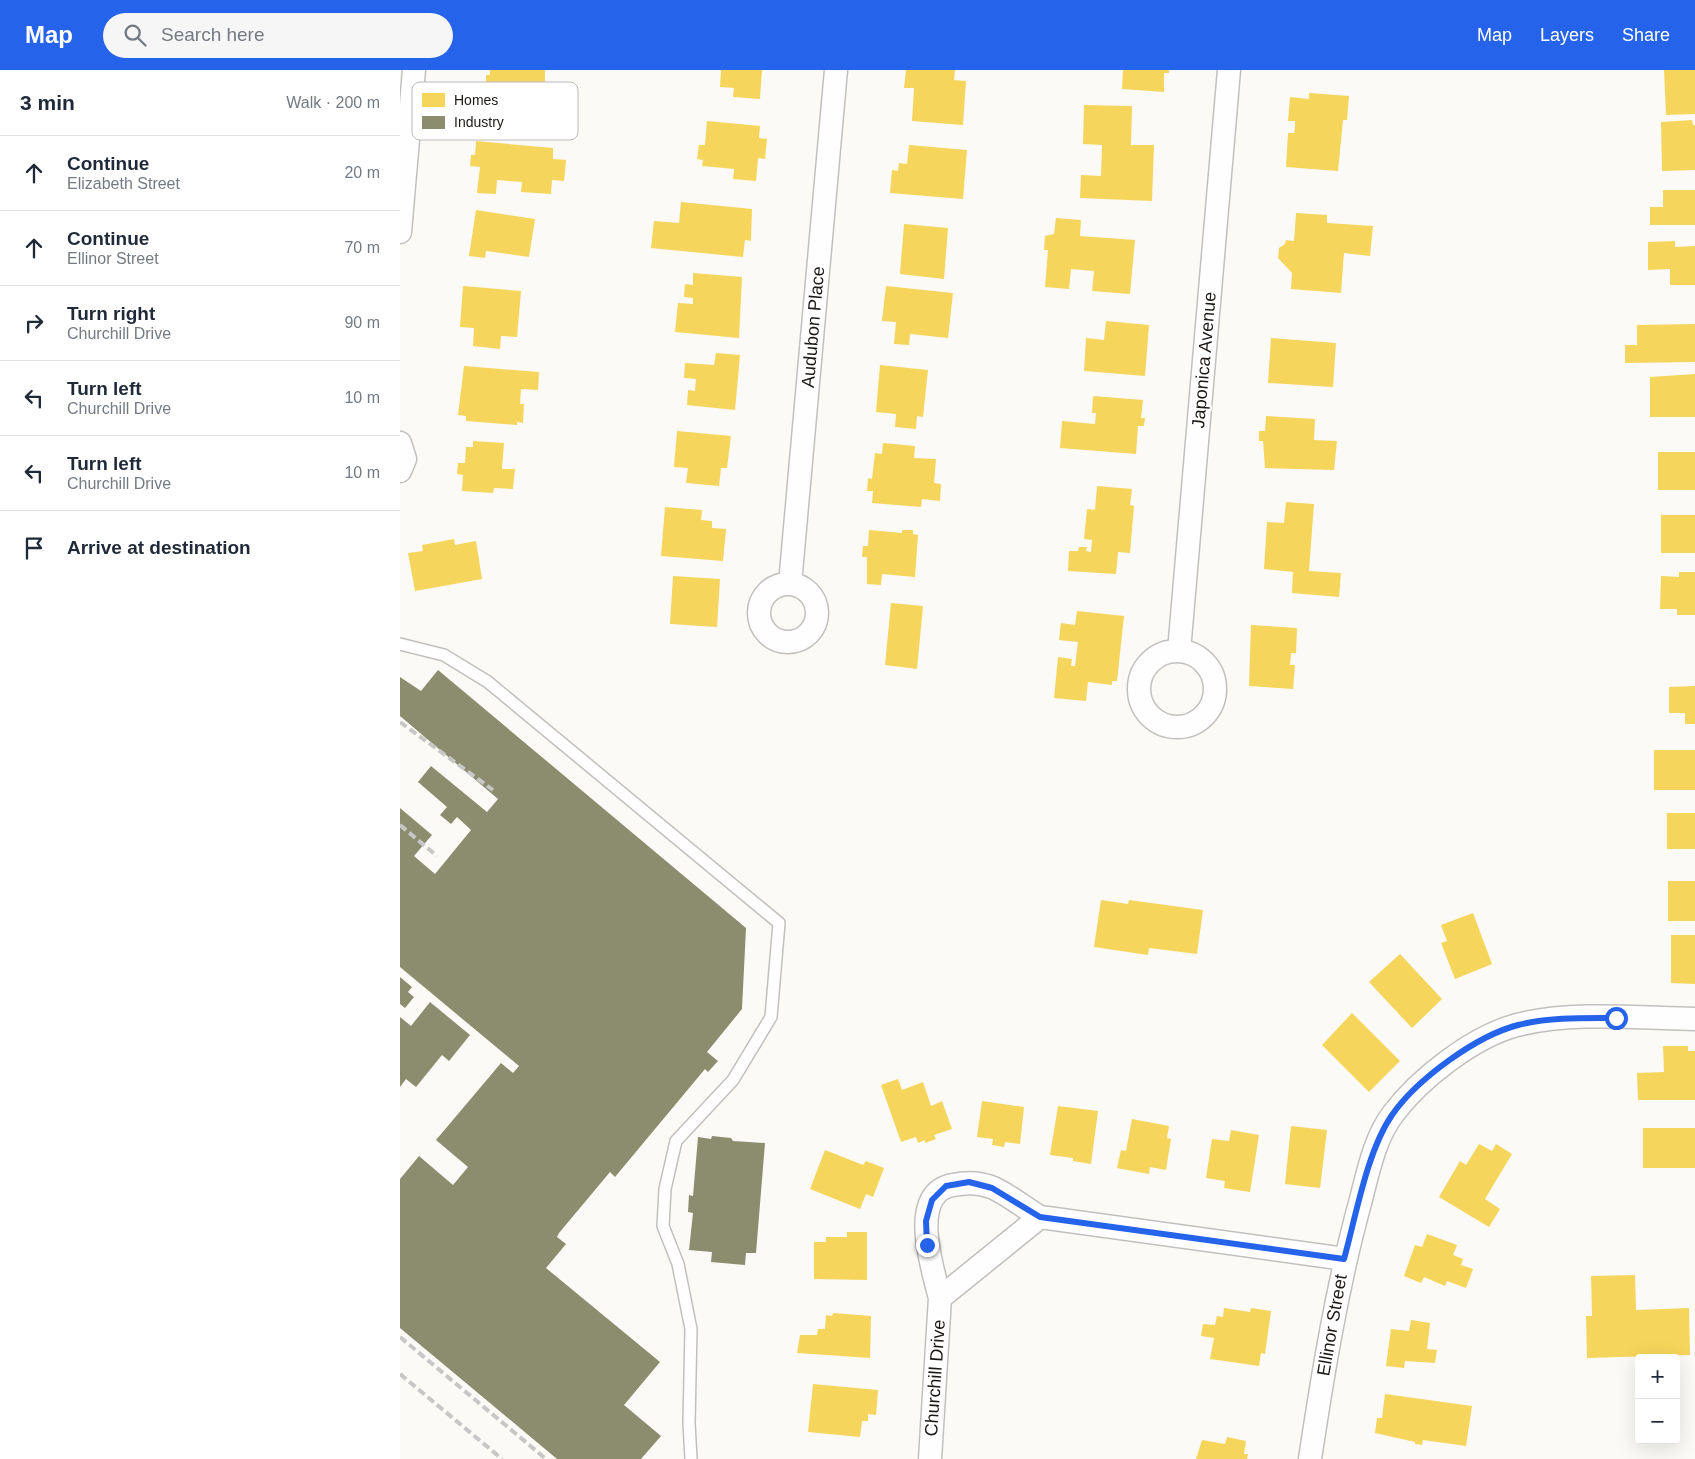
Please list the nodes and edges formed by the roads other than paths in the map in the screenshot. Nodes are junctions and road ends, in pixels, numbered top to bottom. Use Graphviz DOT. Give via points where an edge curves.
graph roads {
  1 [pos="836,70"];
  2 [pos="1229,70"];
  3 [pos="412,93"];
  4 [pos="400,232"];
  5 [pos="400,443"];
  6 [pos="400,471"];
  7 [pos="790,584"];
  8 [pos="400,644"];
  9 [pos="1179,651"];
  10 [pos="1695,1019"];
  11 [pos="1040,1217"];
  12 [pos="1344,1259"];
  13 [pos="940,1298"];
  14 [pos="691,1459"];
  15 [pos="930,1459"];
  16 [pos="1310,1459"];
  1 -- 7 [label="street, Audubon Place"];
  2 -- 9 [label="street, Japonica Avenue"];
  3 -- 4 [label="street"];
  5 -- 6 [label="street" via="405,459"];
  8 -- 14 [label="lane" via="444,655 488,682 779,923 771,1017 733,1080 676,1141 665,1189 663,1226 678,1264 691,1328"];
  10 -- 12 [label="street, Ellinor Street" via="1576,1018 1517,1025 1460,1051 1421,1083 1392,1115 1373,1154"];
  11 -- 12 [label="street, Churchill Drive"];
  11 -- 13 [label="street, Churchill Drive"];
  11 -- 13 [label="street, Churchill Drive" via="992,1188 969,1182 946,1186 932,1200 926,1221 927,1245"];
  12 -- 16 [label="street, Ellinor Street"];
  13 -- 15 [label="street, Churchill Drive"];
}
